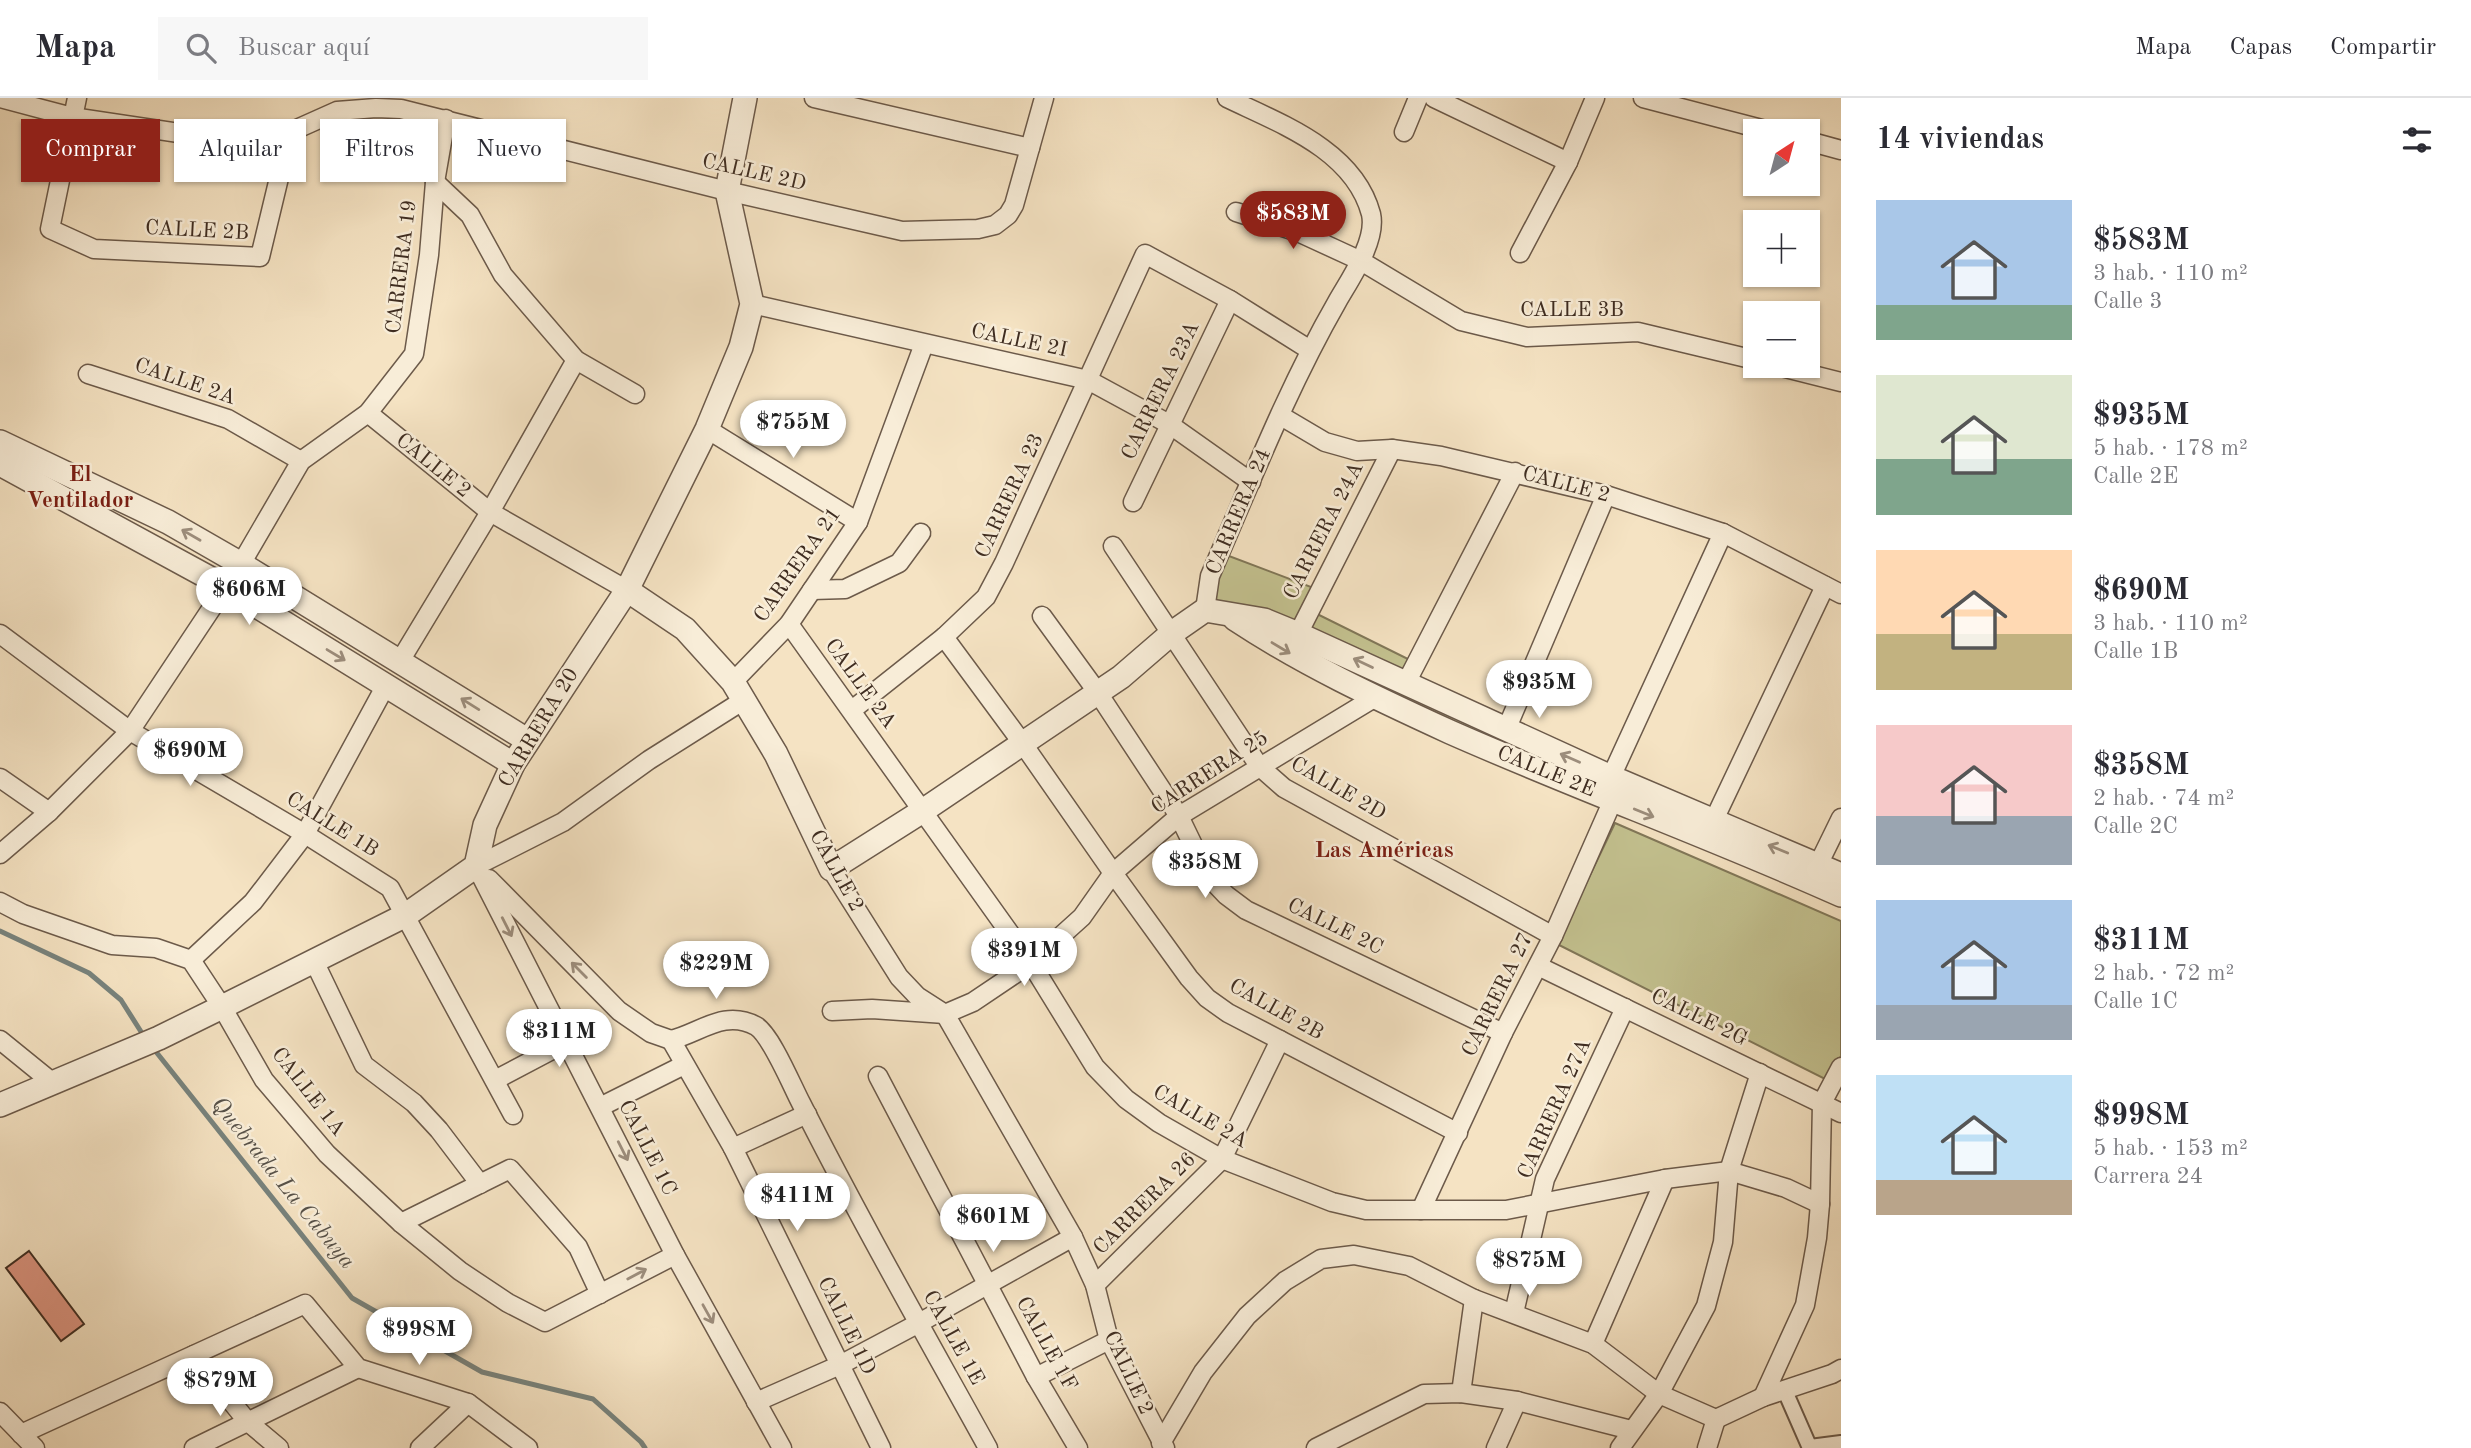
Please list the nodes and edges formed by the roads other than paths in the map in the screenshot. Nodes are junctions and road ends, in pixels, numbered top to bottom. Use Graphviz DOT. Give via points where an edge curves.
graph roads {
  1 [pos="0,98"];
  2 [pos="77,98"];
  3 [pos="745,98"];
  4 [pos="814,98"];
  5 [pos="1044,98"];
  6 [pos="1227,98"];
  7 [pos="1418,98"];
  8 [pos="1434,98"];
  9 [pos="1595,98"];
  10 [pos="1643,98"];
  11 [pos="336,105"];
  12 [pos="72,117"];
  13 [pos="446,119"];
  14 [pos="306,123"];
  15 [pos="1743,124"];
  16 [pos="174,132"];
  17 [pos="1404,132"];
  18 [pos="1820,144"];
  19 [pos="1030,148"];
  20 [pos="1841,150"];
  21 [pos="1568,162"];
  22 [pos="438,165"];
  23 [pos="278,182"];
  24 [pos="435,182"];
  25 [pos="727,191"];
  26 [pos="1236,212"];
  27 [pos="1520,253"];
  28 [pos="1361,261"];
  29 [pos="1230,300"];
  30 [pos="752,304"];
  31 [pos="924,344"];
  32 [pos="1310,350"];
  33 [pos="1743,357"];
  34 [pos="576,360"];
  35 [pos="89,374"];
  36 [pos="1820,377"];
  37 [pos="1088,380"];
  38 [pos="1841,382"];
  39 [pos="635,394"];
  40 [pos="368,413"];
  41 [pos="1281,416"];
  42 [pos="1169,424"];
  43 [pos="707,429"];
  44 [pos="0,442"];
  45 [pos="1392,449"];
  46 [pos="301,461"];
  47 [pos="0,464"];
  48 [pos="1515,472"];
  49 [pos="1251,482"];
  50 [pos="1606,495"];
  51 [pos="1133,502"];
  52 [pos="490,512"];
  53 [pos="858,523"];
  54 [pos="921,533"];
  55 [pos="1723,533"];
  56 [pos="1113,546"];
  57 [pos="241,564"];
  58 [pos="226,587"];
  59 [pos="627,590"];
  60 [pos="812,590"];
  61 [pos="1833,590"];
  62 [pos="1214,611"];
  63 [pos="1042,616"];
  64 [pos="789,624"];
  65 [pos="1171,633"];
  66 [pos="0,634"];
  67 [pos="1298,634"];
  68 [pos="944,637"];
  69 [pos="400,661"];
  70 [pos="1406,683"];
  71 [pos="386,685"];
  72 [pos="738,691"];
  73 [pos="1098,693"];
  74 [pos="1374,698"];
  75 [pos="852,710"];
  76 [pos="131,730"];
  77 [pos="1506,730"];
  78 [pos="527,740"];
  79 [pos="1023,744"];
  80 [pos="513,764"];
  81 [pos="1259,766"];
  82 [pos="1611,777"];
  83 [pos="0,778"];
  84 [pos="1613,800"];
  85 [pos="921,811"];
  86 [pos="49,812"];
  87 [pos="1179,816"];
  88 [pos="1841,818"];
  89 [pos="1713,822"];
  90 [pos="304,834"];
  91 [pos="0,854"];
  92 [pos="1818,865"];
  93 [pos="476,866"];
  94 [pos="831,869"];
  95 [pos="1113,873"];
  96 [pos="1841,876"];
  97 [pos="1841,895"];
  98 [pos="0,902"];
  99 [pos="406,915"];
  100 [pos="1553,936"];
  101 [pos="191,960"];
  102 [pos="314,961"];
  103 [pos="1031,963"];
  104 [pos="1538,966"];
  105 [pos="222,1007"];
  106 [pos="1625,1008"];
  107 [pos="832,1011"];
  108 [pos="945,1014"];
  109 [pos="1503,1033"];
  110 [pos="0,1040"];
  111 [pos="671,1040"];
  112 [pos="1280,1040"];
  113 [pos="567,1042"];
  114 [pos="684,1065"];
  115 [pos="1841,1067"];
  116 [pos="1760,1073"];
  117 [pos="878,1076"];
  118 [pos="495,1080"];
  119 [pos="52,1083"];
  120 [pos="1822,1103"];
  121 [pos="0,1105"];
  122 [pos="600,1107"];
  123 [pos="1841,1113"];
  124 [pos="807,1114"];
  125 [pos="513,1115"];
  126 [pos="1458,1133"];
  127 [pos="733,1148"];
  128 [pos="1222,1159"];
  129 [pos="1729,1171"];
  130 [pos="1665,1179"];
  131 [pos="480,1184"];
  132 [pos="1539,1204"];
  133 [pos="1820,1204"];
  134 [pos="1422,1210"];
  135 [pos="401,1223"];
  136 [pos="1073,1237"];
  137 [pos="675,1255"];
  138 [pos="987,1284"];
  139 [pos="1095,1285"];
  140 [pos="600,1294"];
  141 [pos="1474,1299"];
  142 [pos="1514,1313"];
  143 [pos="919,1323"];
  144 [pos="1109,1340"];
  145 [pos="1593,1344"];
  146 [pos="194,1355"];
  147 [pos="840,1365"];
  148 [pos="358,1368"];
  149 [pos="1841,1369"];
  150 [pos="1036,1377"];
  151 [pos="1785,1391"];
  152 [pos="1461,1393"];
  153 [pos="1659,1394"];
  154 [pos="1763,1397"];
  155 [pos="1517,1401"];
  156 [pos="756,1402"];
  157 [pos="468,1403"];
  158 [pos="1,1415"];
  159 [pos="1716,1419"];
  160 [pos="247,1421"];
  161 [pos="1631,1430"];
  162 [pos="21,1434"];
  163 [pos="1841,1443"];
  164 [pos="1163,1445"];
  165 [pos="780,1447"];
  166 [pos="35,1448"];
  167 [pos="194,1448"];
  168 [pos="279,1448"];
  169 [pos="420,1448"];
  170 [pos="528,1448"];
  171 [pos="881,1448"];
  172 [pos="988,1448"];
  173 [pos="1078,1448"];
  174 [pos="1316,1448"];
  175 [pos="1496,1448"];
  176 [pos="1620,1448"];
  177 [pos="1707,1448"];
  178 [pos="1810,1448"];
  1 -- 12 [label="street"];
  2 -- 12 [label="street"];
  3 -- 25 [label="street, CARRERA 20"];
  4 -- 19 [label="street"];
  5 -- 19 [label="street, CALLE 2D"];
  6 -- 28 [label="street, CARRERA 24" via="1305,136 1350,175 1371,217 1371,234"];
  7 -- 17 [label="street"];
  8 -- 21 [label="street"];
  9 -- 21 [label="street"];
  10 -- 15 [label="street"];
  11 -- 13 [label="street, CALLE 2D" via="401,109"];
  11 -- 14 [label="street"];
  12 -- 16 [label="street"];
  12 -- 23 [label="street, CALLE 2B" via="50,229 94,249 260,257"];
  13 -- 22 [label="street, CARRERA 19"];
  13 -- 25 [label="street, CALLE 2D"];
  18 -- 20 [label="street"];
  19 -- 25 [label="street, CALLE 2D" via="1008,215 995,225 978,229 902,231"];
  21 -- 27 [label="street"];
  24 -- 34 [label="street" via="470,215 502,275"];
  24 -- 40 [label="street, CARRERA 19" via="414,354"];
  25 -- 30 [label="street, CARRERA 20"];
  26 -- 28 [label="street, CALLE 3B" via="1298,232"];
  28 -- 32 [label="street, CARRERA 24"];
  28 -- 33 [label="street, CALLE 3B" via="1461,321 1527,337 1638,332"];
  29 -- 32 [label="street"];
  29 -- 37 [label="street, CARRERA 23" via="1145,254"];
  29 -- 42 [label="street, CARRERA 23A"];
  30 -- 31 [label="street, CALLE 2I"];
  30 -- 43 [label="street, CARRERA 20" via="741,347"];
  31 -- 37 [label="street, CALLE 2I"];
  31 -- 53 [label="street, CARRERA 21"];
  32 -- 41 [label="street, CARRERA 24"];
  34 -- 39 [label="street"];
  34 -- 52 [label="street"];
  35 -- 46 [label="street, CALLE 2A" via="228,419"];
  36 -- 38 [label="street"];
  37 -- 42 [label="street, CALLE 2I"];
  37 -- 68 [label="street, CARRERA 23" via="986,597"];
  40 -- 46 [label="street, CARRERA 19"];
  40 -- 52 [label="street, CALLE 2"];
  41 -- 45 [label="street, CALLE 2" via="1325,442 1357,451"];
  41 -- 49 [label="street, CARRERA 24"];
  42 -- 49 [label="street, CALLE 2I"];
  42 -- 51 [label="street, CARRERA 23A"];
  43 -- 53 [label="street"];
  43 -- 59 [label="street, CARRERA 20"];
  57 -- 44 [label="street, one-way" via="168,522"];
  45 -- 48 [label="street, CALLE 2"];
  45 -- 67 [label="street, CARRERA 24A"];
  46 -- 57 [label="street, CARRERA 19"];
  47 -- 58 [label="street"];
  48 -- 50 [label="street, CALLE 2"];
  48 -- 70 [label="street"];
  49 -- 62 [label="street, CARRERA 24" via="1210,576"];
  50 -- 55 [label="street, CALLE 2"];
  50 -- 77 [label="street"];
  52 -- 59 [label="street, CALLE 2"];
  52 -- 69 [label="street"];
  53 -- 60 [label="street, CARRERA 21"];
  54 -- 60 [label="street" via="899,564 845,589"];
  55 -- 61 [label="street, CALLE 2"];
  55 -- 82 [label="street"];
  56 -- 65 [label="street, CALLE 2D"];
  57 -- 58 [label="street, CARRERA 19"];
  57 -- 69 [label="street"];
  58 -- 71 [label="street, one-way"];
  58 -- 76 [label="street, CARRERA 19"];
  59 -- 72 [label="street, CALLE 2" via="685,629"];
  59 -- 78 [label="street, CARRERA 20"];
  60 -- 64 [label="street, CARRERA 21"];
  61 -- 89 [label="street"];
  62 -- 65 [label="street"];
  62 -- 67 [label="street, CALLE 2E" via="1264,620"];
  62 -- 74 [label="street, CALLE 2E, one-way"];
  63 -- 73 [label="street, CALLE 2C"];
  64 -- 72 [label="street, CARRERA 21"];
  64 -- 75 [label="street, CALLE 2A"];
  65 -- 73 [label="street"];
  65 -- 81 [label="street, CALLE 2D"];
  66 -- 76 [label="street, CALLE 1B"];
  70 -- 67 [label="street, CALLE 2E, one-way"];
  68 -- 75 [label="street, CARRERA 23"];
  68 -- 79 [label="street, CALLE 2B"];
  78 -- 69 [label="street, one-way"];
  70 -- 77 [label="street, CALLE 2E"];
  71 -- 80 [label="street"];
  71 -- 90 [label="street"];
  72 -- 93 [label="street, CARRERA 21" via="563,822"];
  72 -- 94 [label="street, CALLE 2" via="776,754"];
  73 -- 79 [label="street"];
  73 -- 87 [label="street, CALLE 2C"];
  74 -- 81 [label="street, CARRERA 25"];
  74 -- 84 [label="street, CALLE 2E"];
  75 -- 85 [label="street, CALLE 2A"];
  76 -- 86 [label="street, CARRERA 19"];
  76 -- 90 [label="street, CALLE 1B"];
  82 -- 77 [label="street, CALLE 2E, one-way"];
  78 -- 80 [label="street, CARRERA 20"];
  79 -- 85 [label="street"];
  79 -- 95 [label="street, CALLE 2B"];
  80 -- 93 [label="street, CARRERA 20" via="485,825"];
  81 -- 87 [label="street, CARRERA 25"];
  81 -- 100 [label="street, CALLE 2D" via="1284,788"];
  82 -- 89 [label="street, CALLE 2E"];
  83 -- 86 [label="street"];
  84 -- 97 [label="street, CALLE 2E, one-way"];
  84 -- 100 [label="street, CARRERA 27"];
  85 -- 94 [label="street"];
  85 -- 103 [label="street, CALLE 2A"];
  86 -- 91 [label="street, CARRERA 19"];
  87 -- 95 [label="street, CARRERA 25"];
  87 -- 109 [label="street, CALLE 2C" via="1208,876 1246,910"];
  88 -- 92 [label="street"];
  92 -- 89 [label="street, CALLE 2E, one-way"];
  90 -- 99 [label="street, CALLE 1B" via="390,888"];
  90 -- 101 [label="street" via="253,902"];
  92 -- 96 [label="street, CALLE 2E"];
  93 -- 99 [label="street"];
  111 -- 93 [label="street, one-way" via="651,1033 619,1011"];
  93 -- 113 [label="street, CALLE 1C, one-way"];
  94 -- 108 [label="street, CALLE 2" via="899,977 917,996"];
  95 -- 103 [label="street, CARRERA 25" via="1082,917"];
  95 -- 112 [label="street, CALLE 2B" via="1207,998"];
  98 -- 101 [label="street" via="112,945 156,948"];
  99 -- 102 [label="street"];
  99 -- 118 [label="street, CALLE 1B"];
  100 -- 104 [label="street, CARRERA 27"];
  101 -- 105 [label="street, CALLE 1A"];
  102 -- 105 [label="street"];
  102 -- 131 [label="street" via="364,1065 414,1103"];
  103 -- 108 [label="street, CARRERA 25" via="973,1002"];
  103 -- 128 [label="street, CALLE 2A" via="1096,1067 1126,1099"];
  104 -- 106 [label="street, CALLE 2G"];
  104 -- 109 [label="street, CARRERA 27"];
  105 -- 119 [label="street"];
  105 -- 135 [label="street, CALLE 1A" via="264,1080 327,1154"];
  106 -- 116 [label="street, CALLE 2G"];
  106 -- 132 [label="street, CARRERA 27A" via="1545,1178"];
  107 -- 108 [label="street, CARRERA 25"];
  108 -- 136 [label="street, CALLE 2"];
  109 -- 126 [label="street, CARRERA 27"];
  110 -- 119 [label="street"];
  111 -- 114 [label="street, CALLE 1D"];
  111 -- 124 [label="street, CALLE 1E" via="719,1020 759,1028"];
  112 -- 126 [label="street, CALLE 2B"];
  112 -- 128 [label="street, CARRERA 26"];
  113 -- 118 [label="street"];
  113 -- 122 [label="street, CALLE 1C"];
  114 -- 122 [label="street"];
  114 -- 127 [label="street, CALLE 1D"];
  115 -- 120 [label="street"];
  116 -- 120 [label="street, CALLE 2G"];
  116 -- 129 [label="street"];
  117 -- 138 [label="street, CALLE 1F"];
  118 -- 125 [label="street, CALLE 1B"];
  119 -- 121 [label="street"];
  120 -- 123 [label="street, CALLE 2G"];
  120 -- 133 [label="street"];
  122 -- 137 [label="street, CALLE 1C, one-way"];
  124 -- 127 [label="street"];
  124 -- 143 [label="street, CALLE 1E"];
  126 -- 134 [label="street, CARRERA 27"];
  127 -- 147 [label="street, CALLE 1D"];
  128 -- 134 [label="street, CALLE 2A" via="1332,1202 1366,1210"];
  128 -- 139 [label="street, CARRERA 26"];
  129 -- 130 [label="street, CALLE 2A"];
  129 -- 133 [label="street, CALLE 2A"];
  129 -- 153 [label="street" via="1723,1242 1706,1306"];
  130 -- 132 [label="street, CALLE 2A"];
  130 -- 145 [label="street"];
  131 -- 135 [label="street"];
  131 -- 140 [label="street" via="510,1169 578,1247"];
  132 -- 134 [label="street, CALLE 2A" via="1506,1210"];
  132 -- 142 [label="street, CARRERA 27A"];
  133 -- 154 [label="street" via="1805,1305"];
  135 -- 140 [label="street, CALLE 1A" via="460,1271 545,1322"];
  136 -- 138 [label="street, CARRERA 26"];
  136 -- 139 [label="street, CALLE 2"];
  140 -- 137 [label="street, one-way"];
  137 -- 156 [label="street, CALLE 1C, one-way"];
  138 -- 143 [label="street, CARRERA 26"];
  138 -- 150 [label="street, CALLE 1F"];
  139 -- 144 [label="street, CALLE 2"];
  141 -- 142 [label="street"];
  141 -- 152 [label="street"];
  141 -- 164 [label="street" via="1409,1266 1354,1255 1321,1259 1285,1281 1247,1316 1203,1372"];
  142 -- 145 [label="street"];
  143 -- 147 [label="street, CARRERA 26"];
  143 -- 172 [label="street, CALLE 1E"];
  144 -- 150 [label="street"];
  144 -- 164 [label="street, CALLE 2"];
  145 -- 153 [label="street"];
  146 -- 148 [label="street" via="305,1304"];
  146 -- 160 [label="street"];
  146 -- 162 [label="street"];
  147 -- 156 [label="street, CARRERA 26"];
  147 -- 171 [label="street, CALLE 1D"];
  148 -- 157 [label="street"];
  148 -- 160 [label="street"];
  149 -- 151 [label="street"];
  150 -- 173 [label="street, CALLE 1F"];
  151 -- 154 [label="street"];
  151 -- 178 [label="street"];
  152 -- 155 [label="street"];
  152 -- 174 [label="street" via="1424,1394"];
  153 -- 159 [label="street"];
  153 -- 161 [label="street"];
  154 -- 159 [label="street"];
  155 -- 161 [label="street"];
  155 -- 175 [label="street"];
  156 -- 165 [label="street, CALLE 1C"];
  157 -- 169 [label="street"];
  157 -- 170 [label="street"];
  158 -- 162 [label="street"];
  159 -- 177 [label="street"];
  160 -- 167 [label="street"];
  160 -- 168 [label="street"];
  161 -- 176 [label="street"];
  162 -- 166 [label="street"];
  163 -- 178 [label="street"];
}
